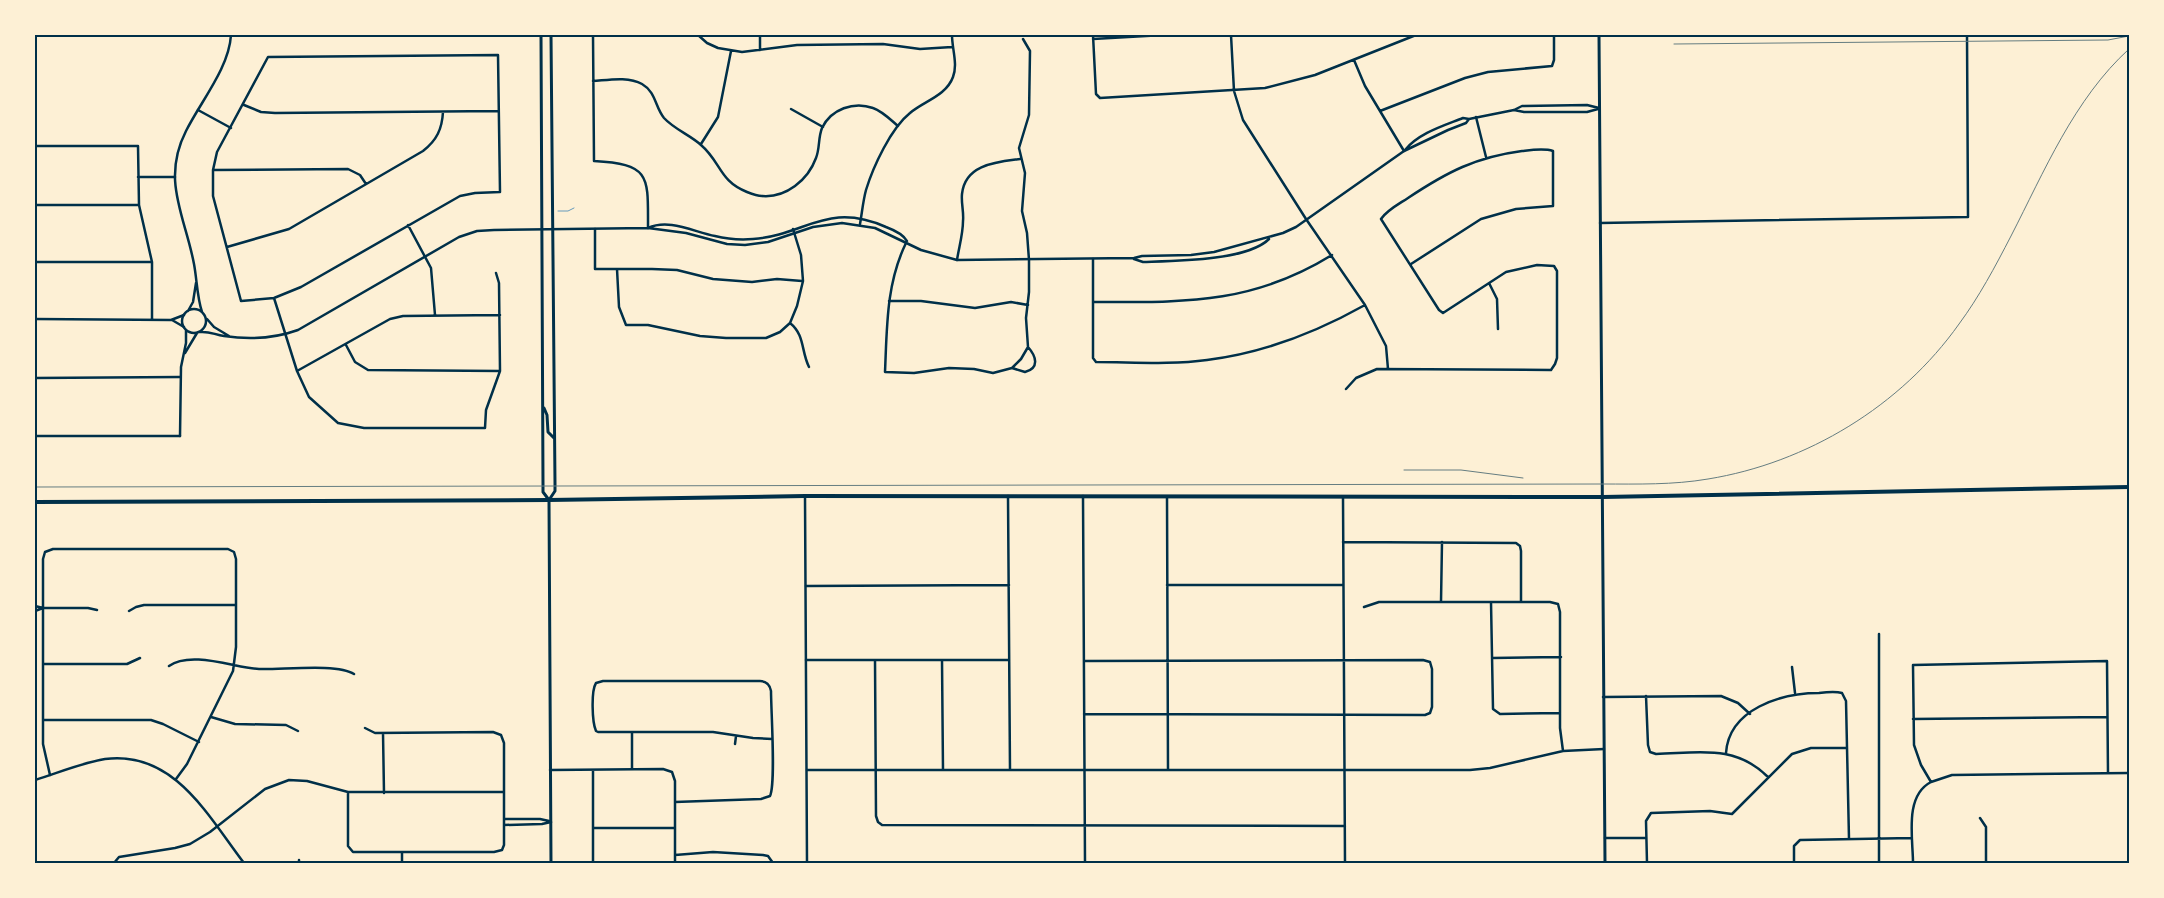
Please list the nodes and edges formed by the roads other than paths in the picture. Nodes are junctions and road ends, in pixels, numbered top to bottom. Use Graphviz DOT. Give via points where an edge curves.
graph roads {
  1 [pos="231,35"];
  2 [pos="541,35"];
  3 [pos="551,35"];
  4 [pos="593,35"];
  5 [pos="698,35"];
  6 [pos="760,35"];
  7 [pos="952,35"];
  8 [pos="1164,35"];
  9 [pos="1231,35"];
  10 [pos="1416,35"];
  11 [pos="1554,35"];
  12 [pos="1599,35"];
  13 [pos="1967,35"];
  14 [pos="1093,37"];
  15 [pos="1023,39"];
  16 [pos="952,47"];
  17 [pos="760,50"];
  18 [pos="731,52"];
  19 [pos="1353,60"];
  20 [pos="593,81"];
  21 [pos="1234,91"];
  22 [pos="244,105"];
  23 [pos="1599,108"];
  24 [pos="791,109"];
  25 [pos="198,110"];
  26 [pos="1514,110"];
  27 [pos="498,111"];
  28 [pos="1380,111"];
  29 [pos="443,112"];
  30 [pos="1476,117"];
  31 [pos="1470,119"];
  32 [pos="898,126"];
  33 [pos="823,127"];
  34 [pos="231,128"];
  35 [pos="700,144"];
  36 [pos="35,146"];
  37 [pos="1404,151"];
  38 [pos="1486,157"];
  39 [pos="1020,159"];
  40 [pos="212,170"];
  41 [pos="138,177"];
  42 [pos="175,177"];
  43 [pos="366,184"];
  44 [pos="35,205"];
  45 [pos="138,205"];
  46 [pos="861,219"];
  47 [pos="1306,219"];
  48 [pos="1600,223"];
  49 [pos="860,224"];
  50 [pos="407,225"];
  51 [pos="648,228"];
  52 [pos="543,229"];
  53 [pos="552,229"];
  54 [pos="595,229"];
  55 [pos="793,229"];
  56 [pos="795,234"];
  57 [pos="1270,238"];
  58 [pos="907,241"];
  59 [pos="228,247"];
  60 [pos="1332,255"];
  61 [pos="426,256"];
  62 [pos="1134,258"];
  63 [pos="1093,259"];
  64 [pos="957,260"];
  65 [pos="1029,260"];
  66 [pos="35,262"];
  67 [pos="152,262"];
  68 [pos="1411,264"];
  69 [pos="617,268"];
  70 [pos="496,273"];
  71 [pos="196,281"];
  72 [pos="802,281"];
  73 [pos="1489,282"];
  74 [pos="274,298"];
  75 [pos="889,301"];
  76 [pos="1093,302"];
  77 [pos="1028,305"];
  78 [pos="1365,305"];
  79 [pos="202,312"];
  80 [pos="185,314"];
  81 [pos="435,315"];
  82 [pos="500,315"];
  83 [pos="205,316"];
  84 [pos="35,320"];
  85 [pos="152,320"];
  86 [pos="171,320"];
  87 [pos="790,323"];
  88 [pos="185,328"];
  89 [pos="1498,329"];
  90 [pos="199,332"];
  91 [pos="286,335"];
  92 [pos="229,336"];
  93 [pos="346,345"];
  94 [pos="1028,347"];
  95 [pos="184,354"];
  96 [pos="809,367"];
  97 [pos="1012,368"];
  98 [pos="1388,369"];
  99 [pos="297,371"];
  100 [pos="500,371"];
  101 [pos="180,377"];
  102 [pos="35,378"];
  103 [pos="1346,389"];
  104 [pos="543,405"];
  105 [pos="35,436"];
  106 [pos="554,438"];
  107 [pos="2129,487"];
  108 [pos="805,496"];
  109 [pos="1008,496"];
  110 [pos="1082,496"];
  111 [pos="1166,496"];
  112 [pos="1343,496"];
  113 [pos="1603,497"];
  114 [pos="549,500"];
  115 [pos="35,502"];
  116 [pos="1343,542"];
  117 [pos="1442,542"];
  118 [pos="1009,585"];
  119 [pos="1343,585"];
  120 [pos="806,586"];
  121 [pos="1167,586"];
  122 [pos="1442,602"];
  123 [pos="1491,602"];
  124 [pos="1521,602"];
  125 [pos="237,605"];
  126 [pos="35,606"];
  127 [pos="1364,607"];
  128 [pos="43,608"];
  129 [pos="97,610"];
  130 [pos="35,611"];
  131 [pos="129,611"];
  132 [pos="1879,634"];
  133 [pos="1561,657"];
  134 [pos="140,658"];
  135 [pos="1492,658"];
  136 [pos="806,660"];
  137 [pos="875,660"];
  138 [pos="942,660"];
  139 [pos="1009,660"];
  140 [pos="1167,660"];
  141 [pos="1344,660"];
  142 [pos="1084,661"];
  143 [pos="43,664"];
  144 [pos="234,664"];
  145 [pos="170,666"];
  146 [pos="1792,667"];
  147 [pos="354,674"];
  148 [pos="1795,694"];
  149 [pos="1646,696"];
  150 [pos="1603,697"];
  151 [pos="1168,713"];
  152 [pos="1560,713"];
  153 [pos="1084,714"];
  154 [pos="1344,714"];
  155 [pos="1750,714"];
  156 [pos="211,717"];
  157 [pos="2107,717"];
  158 [pos="1913,719"];
  159 [pos="43,720"];
  160 [pos="365,728"];
  161 [pos="298,731"];
  162 [pos="383,733"];
  163 [pos="632,733"];
  164 [pos="736,736"];
  165 [pos="772,738"];
  166 [pos="198,742"];
  167 [pos="735,744"];
  168 [pos="1847,748"];
  169 [pos="1604,749"];
  170 [pos="1562,751"];
  171 [pos="1726,753"];
  172 [pos="632,769"];
  173 [pos="550,770"];
  174 [pos="593,770"];
  175 [pos="807,770"];
  176 [pos="876,770"];
  177 [pos="943,770"];
  178 [pos="1010,770"];
  179 [pos="1084,770"];
  180 [pos="1168,770"];
  181 [pos="1345,770"];
  182 [pos="2108,773"];
  183 [pos="2129,773"];
  184 [pos="50,776"];
  185 [pos="1768,777"];
  186 [pos="176,779"];
  187 [pos="35,780"];
  188 [pos="1931,782"];
  189 [pos="348,792"];
  190 [pos="504,792"];
  191 [pos="384,793"];
  192 [pos="675,802"];
  193 [pos="1980,818"];
  194 [pos="504,819"];
  195 [pos="551,822"];
  196 [pos="504,825"];
  197 [pos="1085,826"];
  198 [pos="1345,826"];
  199 [pos="216,827"];
  200 [pos="593,828"];
  201 [pos="675,828"];
  202 [pos="1605,838"];
  203 [pos="1646,838"];
  204 [pos="1879,838"];
  205 [pos="1913,838"];
  206 [pos="1848,839"];
  207 [pos="402,853"];
  208 [pos="675,855"];
  209 [pos="114,863"];
  210 [pos="244,863"];
  211 [pos="402,863"];
  212 [pos="551,863"];
  213 [pos="593,863"];
  214 [pos="675,863"];
  215 [pos="773,863"];
  216 [pos="807,863"];
  217 [pos="1085,863"];
  218 [pos="1345,863"];
  219 [pos="1605,863"];
  220 [pos="1647,863"];
  221 [pos="1794,863"];
  222 [pos="1879,863"];
  223 [pos="1913,863"];
  224 [pos="1986,863"];
  1 -- 25 [label="street" via="228,55"];
  2 -- 52 [label="main road"];
  3 -- 53 [label="main road"];
  4 -- 20 [label="street"];
  5 -- 18 [label="street" via="707,43"];
  6 -- 17 [label="street"];
  7 -- 16 [label="street"];
  8 -- 14 [label="street"];
  9 -- 21 [label="street"];
  10 -- 19 [label="street"];
  11 -- 28 [label="street" via="1552,66 1488,72"];
  12 -- 23 [label="main road"];
  13 -- 48 [label="street" via="1968,217"];
  14 -- 21 [label="street" via="1097,97"];
  15 -- 39 [label="street" via="1030,51 1029,115 1020,140"];
  16 -- 17 [label="street" via="797,45"];
  16 -- 32 [label="street" via="956,65 948,87 909,114"];
  17 -- 18 [label="street"];
  18 -- 35 [label="street" via="718,117"];
  19 -- 21 [label="street" via="1285,84"];
  19 -- 28 [label="street"];
  20 -- 35 [label="street" via="631,80 641,84 654,96 662,116"];
  20 -- 51 [label="street" via="594,161 619,162 636,168 644,178 648,192"];
  21 -- 47 [label="street" via="1244,120"];
  22 -- 27 [label="street" via="268,57 498,55"];
  22 -- 29 [label="street" via="261,112 275,113"];
  22 -- 34 [label="street"];
  23 -- 26 [label="street" via="1587,112"];
  23 -- 26 [label="street" via="1587,105 1522,106"];
  23 -- 48 [label="main road"];
  24 -- 33 [label="street"];
  25 -- 34 [label="street"];
  25 -- 42 [label="street" via="183,137"];
  26 -- 30 [label="street"];
  27 -- 29 [label="street"];
  27 -- 50 [label="street" via="500,192 460,196"];
  28 -- 37 [label="street"];
  29 -- 43 [label="street" via="442,126 424,152"];
  30 -- 31 [label="street"];
  30 -- 38 [label="street"];
  31 -- 37 [label="street" via="1466,124"];
  31 -- 37 [label="street" via="1463,118 1436,129 1411,142"];
  32 -- 33 [label="street" via="875,108 862,106 843,108"];
  32 -- 46 [label="street" via="870,177"];
  33 -- 35 [label="street" via="818,139 817,157 808,174 797,186 775,196 759,196 737,188 724,177"];
  34 -- 40 [label="street"];
  36 -- 41 [label="street" via="138,146"];
  37 -- 47 [label="street"];
  38 -- 68 [label="street" via="1456,168 1380,219"];
  38 -- 68 [label="street" via="1528,150 1553,151 1553,206 1516,209 1480,219"];
  39 -- 64 [label="street" via="986,164 966,180 962,193 963,222"];
  39 -- 65 [label="street" via="1025,173 1022,211"];
  40 -- 43 [label="street" via="348,169"];
  40 -- 59 [label="street" via="213,196"];
  41 -- 42 [label="street"];
  41 -- 45 [label="street"];
  42 -- 71 [label="street" via="177,204 194,262"];
  43 -- 59 [label="street" via="290,229"];
  44 -- 45 [label="street"];
  45 -- 67 [label="street"];
  46 -- 49 [label="street"];
  46 -- 55 [label="street" via="825,218"];
  46 -- 58 [label="street" via="889,228"];
  47 -- 57 [label="street"];
  47 -- 60 [label="street"];
  48 -- 113 [label="main road"];
  49 -- 56 [label="street" via="828,224"];
  49 -- 58 [label="street"];
  50 -- 61 [label="street"];
  50 -- 74 [label="street" via="301,287"];
  51 -- 54 [label="street"];
  51 -- 55 [label="street" via="654,225 680,227 735,239 763,237"];
  51 -- 56 [label="street" via="736,244 768,242"];
  52 -- 53 [label="street"];
  52 -- 61 [label="street" via="477,231 459,237"];
  52 -- 104 [label="main road"];
  53 -- 54 [label="street"];
  53 -- 106 [label="main road"];
  54 -- 69 [label="street" via="595,269"];
  55 -- 56 [label="street"];
  56 -- 72 [label="street" via="801,255"];
  57 -- 62 [label="street" via="1214,252"];
  57 -- 62 [label="street" via="1250,249 1206,259 1143,262"];
  58 -- 64 [label="street" via="937,256"];
  58 -- 75 [label="street" via="894,269"];
  59 -- 74 [label="street" via="241,301"];
  60 -- 76 [label="street" via="1308,270 1226,297 1166,302"];
  60 -- 78 [label="street"];
  61 -- 81 [label="street" via="434,280"];
  61 -- 91 [label="street"];
  62 -- 63 [label="street"];
  63 -- 65 [label="street"];
  63 -- 76 [label="street"];
  64 -- 65 [label="street"];
  65 -- 77 [label="street"];
  66 -- 67 [label="street"];
  67 -- 85 [label="street"];
  68 -- 73 [label="street" via="1443,313"];
  69 -- 72 [label="street" via="676,270 752,282"];
  69 -- 87 [label="street" via="619,307 626,325 648,325 700,336 766,338"];
  70 -- 82 [label="street"];
  71 -- 79 [label="street"];
  71 -- 80 [label="street" via="193,302"];
  72 -- 87 [label="street"];
  73 -- 89 [label="street" via="1497,300"];
  73 -- 98 [label="street" via="1516,269 1554,266 1557,271 1555,364 1551,370"];
  74 -- 91 [label="street"];
  75 -- 77 [label="street" via="921,301 975,308 1011,302"];
  75 -- 97 [label="street" via="885,372 914,373 949,368 993,373"];
  76 -- 78 [label="street" via="1094,361 1196,361 1238,355 1307,334"];
  77 -- 94 [label="street"];
  78 -- 98 [label="street" via="1386,346"];
  79 -- 80 [label="street" via="193,310"];
  79 -- 83 [label="street"];
  80 -- 86 [label="street"];
  80 -- 88 [label="street"];
  81 -- 82 [label="street"];
  81 -- 93 [label="street" via="390,319"];
  82 -- 100 [label="street"];
  83 -- 90 [label="street" via="205,326"];
  83 -- 92 [label="street"];
  84 -- 85 [label="street"];
  85 -- 86 [label="street"];
  86 -- 88 [label="street"];
  87 -- 96 [label="street" via="802,338 804,357"];
  88 -- 90 [label="street"];
  88 -- 95 [label="street"];
  90 -- 92 [label="street"];
  90 -- 95 [label="street"];
  91 -- 92 [label="street" via="258,339"];
  91 -- 99 [label="street"];
  93 -- 99 [label="street"];
  93 -- 100 [label="street" via="355,362 368,370"];
  94 -- 97 [label="street"];
  94 -- 97 [label="street" via="1036,360 1033,368 1025,372"];
  95 -- 101 [label="street"];
  98 -- 103 [label="street" via="1356,378"];
  99 -- 100 [label="street" via="308,397 346,426 485,428 486,410"];
  101 -- 102 [label="street"];
  101 -- 105 [label="street" via="180,436"];
  104 -- 106 [label="main road" via="548,432"];
  104 -- 114 [label="main road" via="544,492"];
  106 -- 114 [label="main road" via="555,490"];
  107 -- 113 [label="main road"];
  108 -- 109 [label="main road"];
  108 -- 114 [label="main road"];
  108 -- 120 [label="street"];
  109 -- 110 [label="main road"];
  109 -- 118 [label="street"];
  110 -- 111 [label="main road"];
  110 -- 142 [label="street"];
  111 -- 112 [label="main road"];
  111 -- 121 [label="street"];
  112 -- 113 [label="main road"];
  112 -- 116 [label="street"];
  113 -- 150 [label="main road"];
  114 -- 115 [label="main road"];
  114 -- 173 [label="main road"];
  116 -- 117 [label="street"];
  116 -- 119 [label="street"];
  117 -- 122 [label="street"];
  117 -- 124 [label="street" via="1518,544 1521,551"];
  118 -- 120 [label="street"];
  118 -- 139 [label="street"];
  119 -- 121 [label="street"];
  119 -- 141 [label="street"];
  120 -- 136 [label="street"];
  121 -- 140 [label="street"];
  122 -- 123 [label="street"];
  122 -- 127 [label="street" via="1379,602"];
  123 -- 124 [label="street"];
  123 -- 135 [label="street"];
  124 -- 133 [label="street" via="1558,604"];
  125 -- 128 [label="street" via="236,560 234,552 228,549 53,549 45,552 42,559"];
  125 -- 131 [label="street" via="144,605"];
  125 -- 144 [label="street"];
  126 -- 128 [label="street"];
  128 -- 129 [label="street"];
  128 -- 130 [label="street"];
  128 -- 143 [label="street"];
  132 -- 204 [label="street"];
  133 -- 135 [label="street"];
  133 -- 152 [label="street"];
  134 -- 143 [label="street" via="127,664"];
  135 -- 152 [label="street" via="1494,712"];
  136 -- 137 [label="street"];
  136 -- 175 [label="street"];
  137 -- 138 [label="street"];
  137 -- 176 [label="street"];
  138 -- 139 [label="street"];
  138 -- 177 [label="street"];
  139 -- 178 [label="street"];
  140 -- 141 [label="street"];
  140 -- 142 [label="street"];
  140 -- 151 [label="street"];
  141 -- 154 [label="street"];
  141 -- 154 [label="street" via="1423,660 1430,662 1432,669 1430,713"];
  142 -- 153 [label="street"];
  143 -- 159 [label="street"];
  144 -- 145 [label="street" via="184,661"];
  144 -- 147 [label="street" via="260,669 338,669"];
  144 -- 156 [label="street"];
  146 -- 148 [label="street"];
  148 -- 155 [label="street" via="1774,699"];
  148 -- 168 [label="street" via="1837,692 1844,695"];
  149 -- 150 [label="street"];
  149 -- 155 [label="street" via="1721,696 1738,703"];
  149 -- 171 [label="street" via="1650,752"];
  150 -- 169 [label="main road"];
  151 -- 153 [label="street"];
  151 -- 154 [label="street"];
  151 -- 180 [label="street"];
  152 -- 170 [label="street"];
  153 -- 179 [label="street"];
  154 -- 181 [label="street"];
  155 -- 171 [label="street" via="1731,731"];
  156 -- 161 [label="street" via="235,724 286,725"];
  156 -- 166 [label="street"];
  157 -- 158 [label="street"];
  157 -- 158 [label="street" via="2107,661 1913,665"];
  157 -- 182 [label="street"];
  158 -- 188 [label="street" via="1914,745"];
  159 -- 166 [label="street" via="150,720"];
  159 -- 184 [label="street" via="44,753"];
  160 -- 162 [label="street"];
  162 -- 190 [label="street" via="494,732 501,735 504,743"];
  162 -- 191 [label="street"];
  163 -- 164 [label="street" via="713,732"];
  163 -- 165 [label="street" via="601,733 596,730 596,683 760,681 768,684 771,691"];
  163 -- 172 [label="street"];
  164 -- 165 [label="street"];
  164 -- 167 [label="street"];
  165 -- 192 [label="street" via="770,796"];
  166 -- 186 [label="street" via="188,764"];
  168 -- 185 [label="street" via="1801,750 1789,756"];
  168 -- 206 [label="street"];
  169 -- 170 [label="street"];
  169 -- 202 [label="main road"];
  170 -- 181 [label="street" via="1477,770"];
  171 -- 185 [label="street" via="1748,760"];
  172 -- 174 [label="street"];
  172 -- 192 [label="street" via="672,772"];
  173 -- 174 [label="street"];
  173 -- 195 [label="main road"];
  174 -- 200 [label="street"];
  175 -- 176 [label="street"];
  175 -- 216 [label="street"];
  176 -- 177 [label="street"];
  176 -- 197 [label="street" via="876,816 879,824"];
  177 -- 178 [label="street"];
  178 -- 179 [label="street"];
  179 -- 180 [label="street"];
  179 -- 197 [label="street"];
  180 -- 181 [label="street"];
  181 -- 198 [label="street"];
  182 -- 183 [label="street"];
  182 -- 188 [label="street" via="1952,775"];
  184 -- 186 [label="street" via="93,762 119,758 150,764"];
  184 -- 187 [label="street"];
  185 -- 203 [label="street" via="1732,814 1710,811 1649,814"];
  186 -- 199 [label="street"];
  188 -- 205 [label="street" via="1916,798"];
  189 -- 191 [label="street"];
  189 -- 199 [label="street" via="303,780 284,781 266,789"];
  189 -- 207 [label="street" via="350,851"];
  190 -- 191 [label="street"];
  190 -- 194 [label="street"];
  192 -- 201 [label="street"];
  193 -- 224 [label="street" via="1986,827"];
  194 -- 195 [label="street"];
  194 -- 196 [label="street"];
  195 -- 196 [label="street"];
  195 -- 212 [label="main road"];
  196 -- 207 [label="street" via="502,850"];
  197 -- 198 [label="street"];
  197 -- 217 [label="street"];
  198 -- 218 [label="street"];
  199 -- 209 [label="street" via="186,846 122,856"];
  199 -- 210 [label="street"];
  200 -- 201 [label="street"];
  200 -- 213 [label="street"];
  201 -- 208 [label="street"];
  202 -- 203 [label="street"];
  202 -- 219 [label="main road"];
  203 -- 220 [label="street"];
  204 -- 205 [label="street"];
  204 -- 206 [label="street"];
  204 -- 222 [label="street"];
  205 -- 223 [label="street"];
  206 -- 221 [label="street" via="1802,839 1794,846"];
  207 -- 211 [label="street"];
  208 -- 214 [label="street"];
  208 -- 215 [label="street" via="723,852 765,855"];
}
